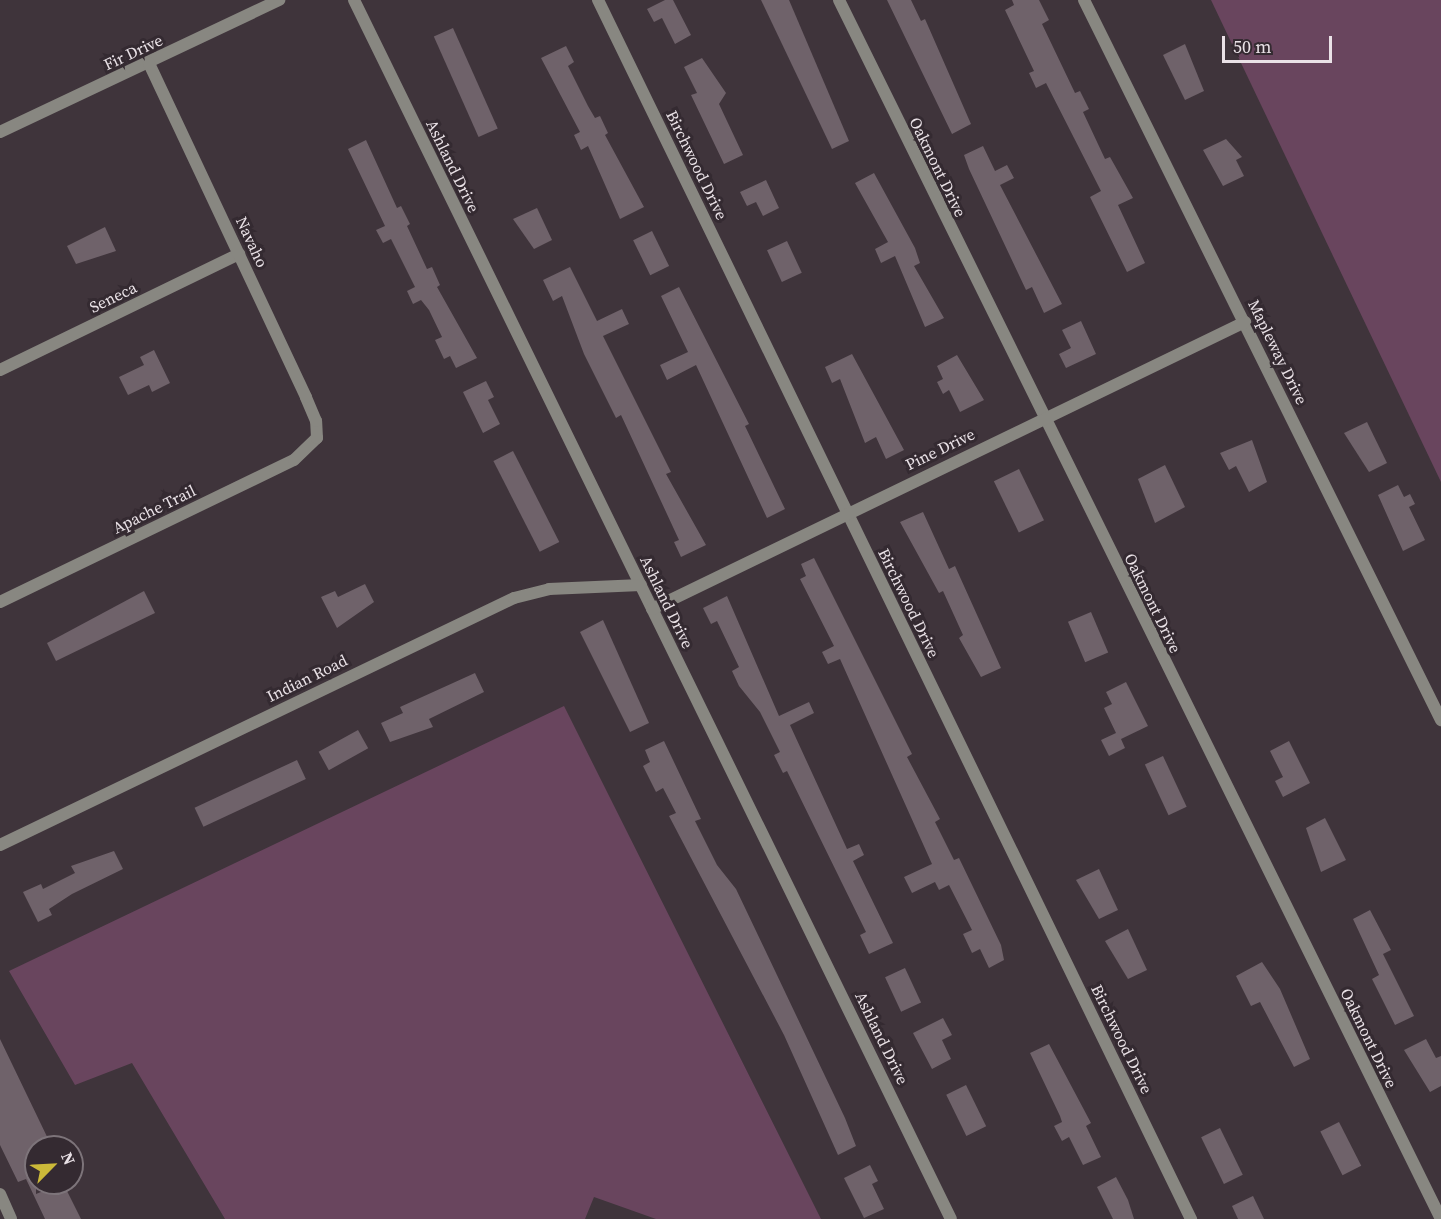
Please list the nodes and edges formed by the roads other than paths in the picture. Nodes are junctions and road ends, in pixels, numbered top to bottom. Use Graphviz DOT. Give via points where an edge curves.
graph roads {
  1 [pos="279,0"];
  2 [pos="354,0"];
  3 [pos="598,0"];
  4 [pos="838,0"];
  5 [pos="1084,0"];
  6 [pos="150,63"];
  7 [pos="0,132"];
  8 [pos="239,255"];
  9 [pos="1245,322"];
  10 [pos="0,370"];
  11 [pos="1043,418"];
  12 [pos="317,438"];
  13 [pos="847,514"];
  14 [pos="641,585"];
  15 [pos="0,602"];
  16 [pos="652,609"];
  17 [pos="1441,720"];
  18 [pos="0,845"];
  19 [pos="0,1194"];
  20 [pos="11,1219"];
  21 [pos="951,1219"];
  22 [pos="1191,1219"];
  23 [pos="1441,1219"];
  1 -- 6 [label="street, Fir Drive"];
  2 -- 14 [label="street, Ashland Drive"];
  3 -- 13 [label="street, Birchwood Drive"];
  4 -- 11 [label="street, Oakmont Drive"];
  5 -- 9 [label="street, Mapleway Drive"];
  6 -- 7 [label="street, Fir Drive"];
  6 -- 8 [label="street, Navaho"];
  8 -- 10 [label="street, Seneca"];
  8 -- 12 [label="street, Navaho" via="306,397"];
  9 -- 11 [label="street, Pine Drive"];
  9 -- 17 [label="street, Mapleway Drive"];
  11 -- 13 [label="street, Pine Drive"];
  11 -- 23 [label="street, Oakmont Drive"];
  12 -- 15 [label="street, Apache Trail" via="294,460"];
  13 -- 16 [label="street, Pine Drive"];
  13 -- 22 [label="street, Birchwood Drive"];
  14 -- 16 [label="street, Ashland Drive"];
  14 -- 18 [label="street, Indian Road" via="549,589 514,598"];
  16 -- 21 [label="street, Ashland Drive"];
  19 -- 20 [label="street"];
}
